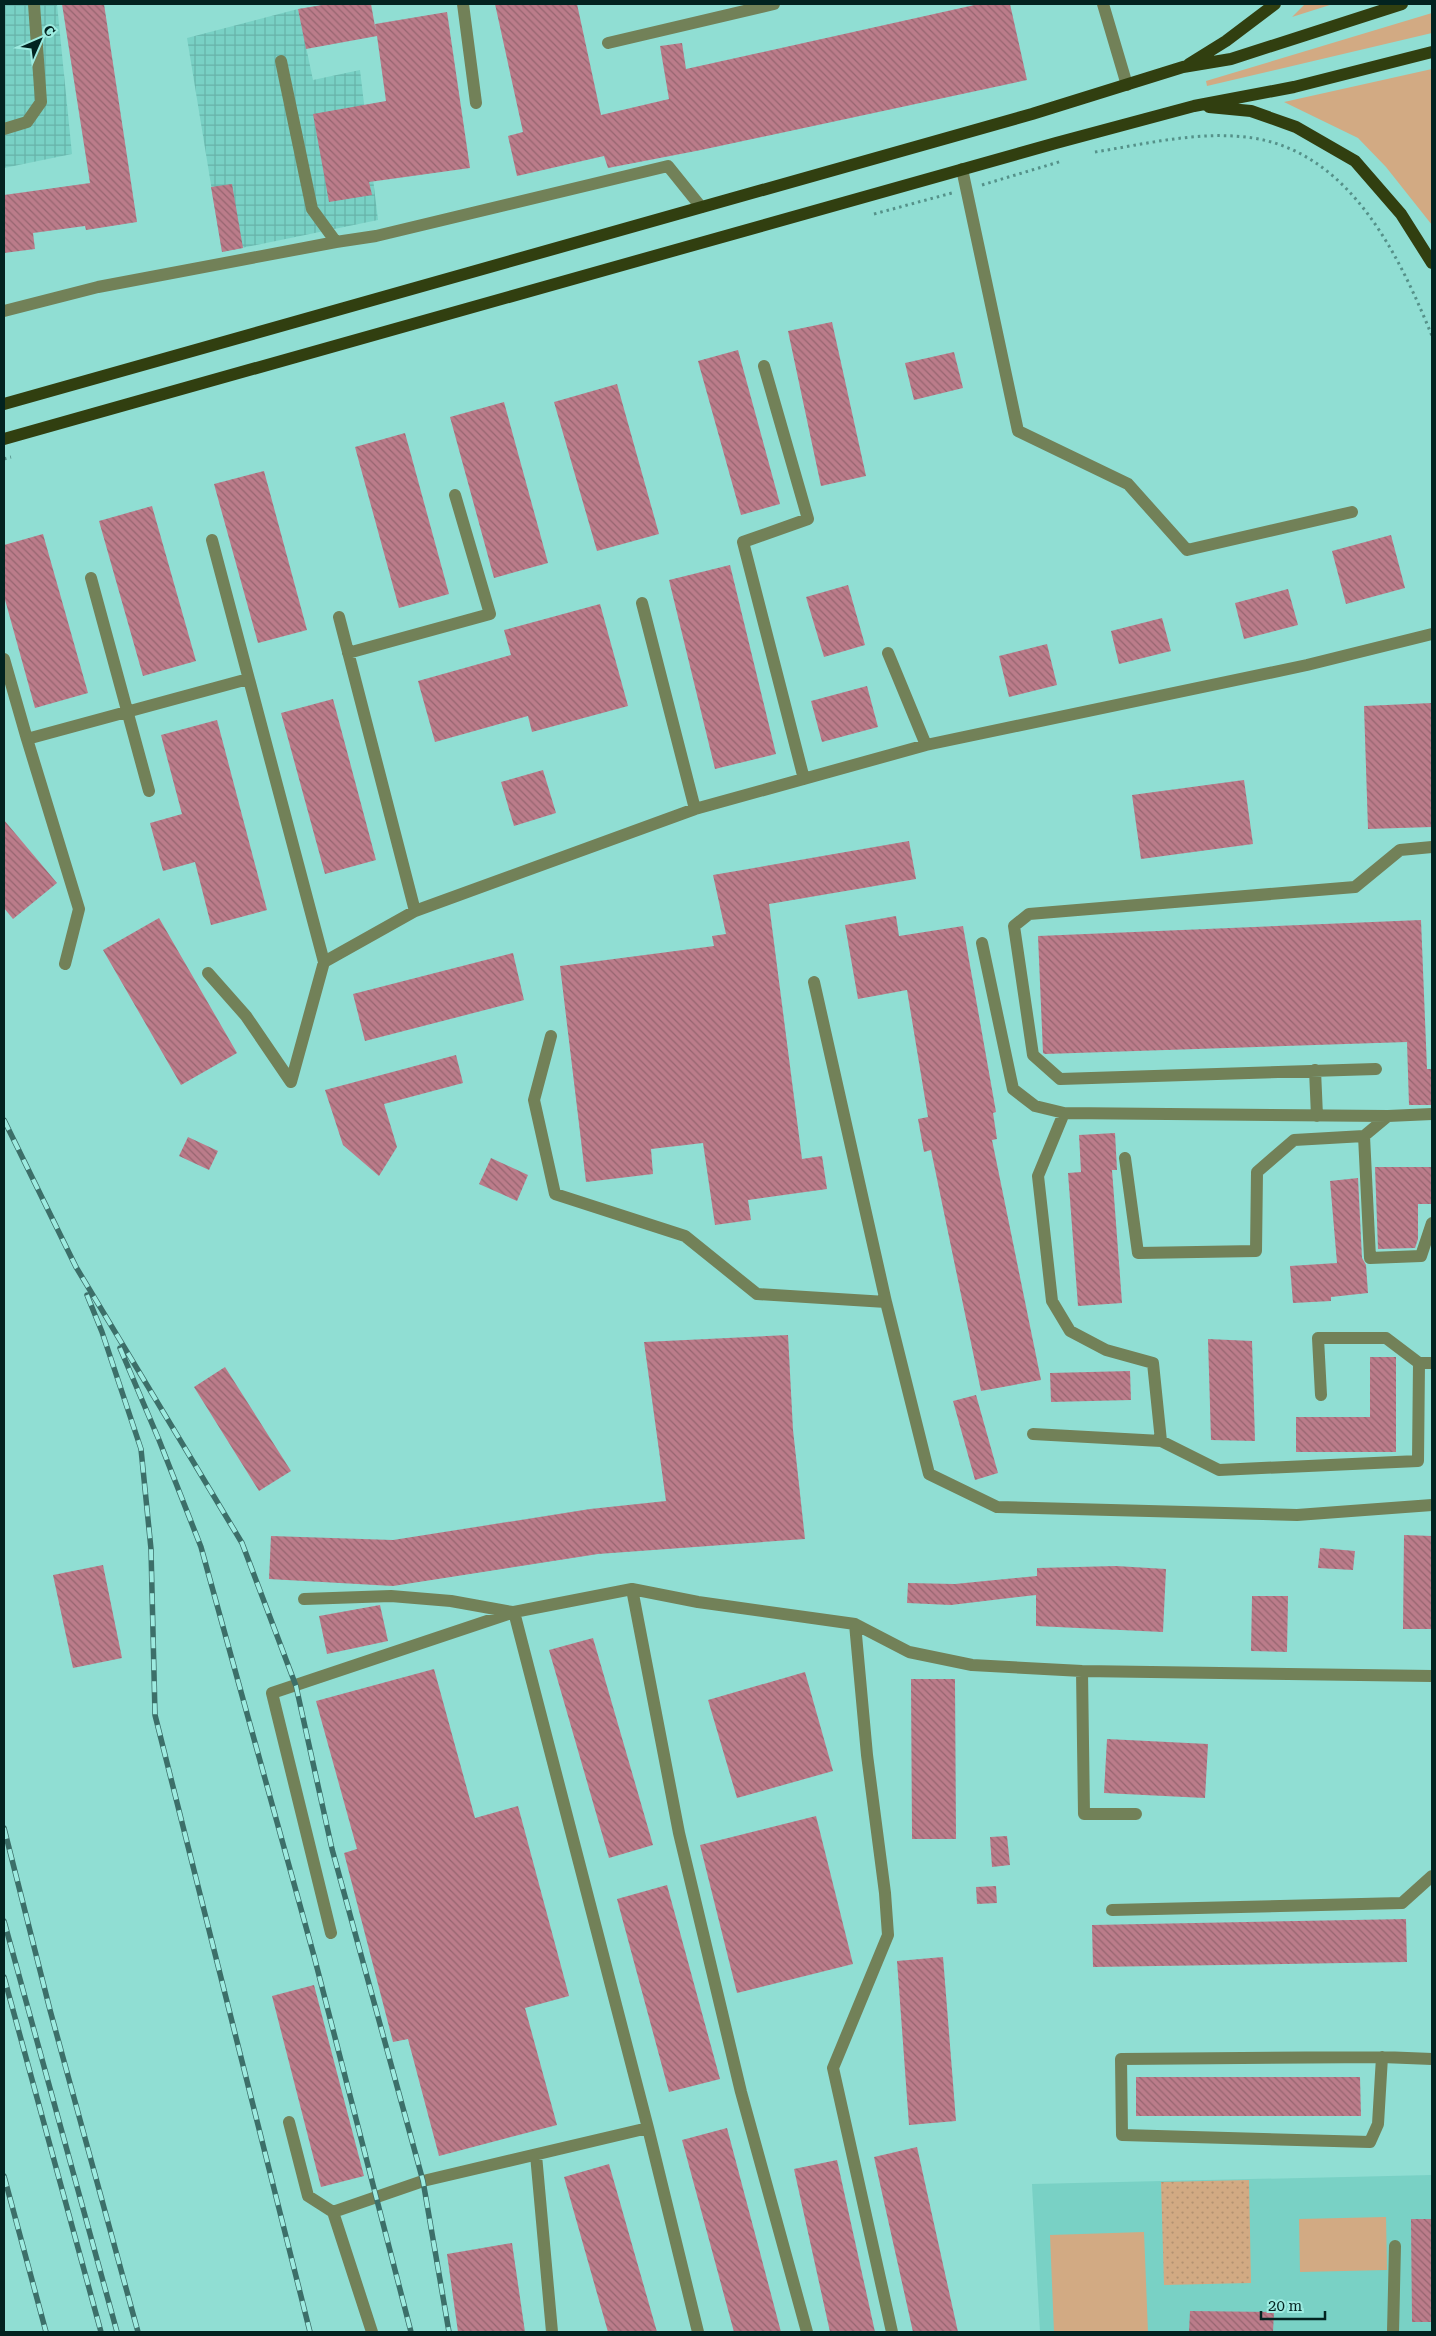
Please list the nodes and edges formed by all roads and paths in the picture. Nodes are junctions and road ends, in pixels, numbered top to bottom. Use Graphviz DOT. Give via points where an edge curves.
graph roads {
  1 [pos="34,4"];
  2 [pos="463,4"];
  3 [pos="774,4"];
  4 [pos="1103,4"];
  5 [pos="1402,4"];
  6 [pos="1269,6"];
  7 [pos="608,44"];
  8 [pos="1432,52"];
  9 [pos="281,61"];
  10 [pos="1183,68"];
  11 [pos="1127,85"];
  12 [pos="476,103"];
  13 [pos="1194,106"];
  14 [pos="4,128"];
  15 [pos="1086,153"];
  16 [pos="1068,159"];
  17 [pos="962,169"];
  18 [pos="967,189"];
  19 [pos="701,207"];
  20 [pos="872,214"];
  21 [pos="336,242"];
  22 [pos="1432,263"];
  23 [pos="4,311"];
  24 [pos="1432,336"];
  25 [pos="764,366"];
  26 [pos="4,404"];
  27 [pos="4,439"];
  28 [pos="13,456"];
  29 [pos="4,459"];
  30 [pos="455,495"];
  31 [pos="1352,512"];
  32 [pos="212,540"];
  33 [pos="91,578"];
  34 [pos="642,603"];
  35 [pos="339,617"];
  36 [pos="1432,634"];
  37 [pos="348,653"];
  38 [pos="888,653"];
  39 [pos="4,659"];
  40 [pos="248,679"];
  41 [pos="129,710"];
  42 [pos="27,739"];
  43 [pos="926,745"];
  44 [pos="804,779"];
  45 [pos="149,790"];
  46 [pos="695,809"];
  47 [pos="1432,847"];
  48 [pos="415,911"];
  49 [pos="982,942"];
  50 [pos="324,962"];
  51 [pos="65,964"];
  52 [pos="208,973"];
  53 [pos="814,982"];
  54 [pos="551,1036"];
  55 [pos="1376,1068"];
  56 [pos="1315,1070"];
  57 [pos="1064,1113"];
  58 [pos="1432,1114"];
  59 [pos="1317,1116"];
  60 [pos="1388,1116"];
  61 [pos="1364,1136"];
  62 [pos="1125,1158"];
  63 [pos="1432,1223"];
  64 [pos="886,1302"];
  65 [pos="1419,1363"];
  66 [pos="1432,1363"];
  67 [pos="1321,1395"];
  68 [pos="1033,1434"];
  69 [pos="1160,1441"];
  70 [pos="1432,1505"];
  71 [pos="632,1589"];
  72 [pos="304,1599"];
  73 [pos="514,1612"];
  74 [pos="855,1624"];
  75 [pos="1082,1671"];
  76 [pos="1432,1676"];
  77 [pos="1136,1814"];
  78 [pos="1432,1876"];
  79 [pos="1112,1910"];
  80 [pos="331,1932"];
  81 [pos="1382,2057"];
  82 [pos="1432,2059"];
  83 [pos="289,2122"];
  84 [pos="648,2128"];
  85 [pos="536,2155"];
  86 [pos="333,2212"];
  87 [pos="1395,2246"];
  88 [pos="372,2332"];
  89 [pos="552,2332"];
  90 [pos="698,2332"];
  91 [pos="808,2332"];
  92 [pos="892,2332"];
  93 [pos="1393,2332"];
  1 -- 14 [label="lane" via="41,102 28,122"];
  2 -- 12 [label="lane"];
  3 -- 7 [label="lane"];
  4 -- 11 [label="lane"];
  5 -- 10 [label="main road" via="1231,60"];
  6 -- 10 [label="main road" via="1226,41"];
  8 -- 13 [label="main road" via="1294,87"];
  9 -- 21 [label="lane" via="312,208"];
  10 -- 11 [label="main road"];
  11 -- 19 [label="main road"];
  13 -- 17 [label="main road"];
  13 -- 22 [label="main road" via="1251,111 1296,127 1355,161 1401,214"];
  15 -- 24 [label="path" via="1204,136 1253,138 1287,147 1322,167 1356,199 1387,241"];
  16 -- 18 [label="path"];
  17 -- 18 [label="lane"];
  17 -- 27 [label="main road"];
  18 -- 20 [label="path"];
  18 -- 31 [label="lane" via="1018,432 1128,484 1187,550"];
  19 -- 21 [label="lane" via="668,166 376,236"];
  19 -- 26 [label="main road"];
  21 -- 23 [label="lane" via="98,287"];
  25 -- 44 [label="lane" via="808,519 743,542"];
  28 -- 29 [label="path"];
  30 -- 37 [label="lane" via="490,614"];
  32 -- 40 [label="lane"];
  33 -- 41 [label="lane"];
  34 -- 46 [label="lane"];
  35 -- 37 [label="lane"];
  36 -- 43 [label="lane" via="1307,665"];
  37 -- 48 [label="lane"];
  38 -- 43 [label="lane"];
  39 -- 42 [label="lane"];
  40 -- 41 [label="lane"];
  40 -- 50 [label="lane"];
  41 -- 42 [label="lane"];
  41 -- 45 [label="lane"];
  42 -- 51 [label="lane" via="79,909"];
  43 -- 44 [label="lane"];
  44 -- 46 [label="lane"];
  46 -- 48 [label="lane"];
  47 -- 56 [label="lane" via="1400,850 1355,887 1029,914 1014,926 1033,1056 1060,1079"];
  48 -- 50 [label="lane"];
  49 -- 57 [label="lane" via="1013,1089 1035,1106"];
  50 -- 52 [label="lane" via="291,1082 246,1016"];
  53 -- 64 [label="lane"];
  54 -- 64 [label="lane" via="534,1100 555,1194 685,1236 757,1294"];
  55 -- 56 [label="lane"];
  56 -- 59 [label="lane"];
  57 -- 59 [label="lane"];
  57 -- 69 [label="lane" via="1038,1176 1052,1302 1070,1331 1106,1350 1153,1363"];
  58 -- 60 [label="lane"];
  59 -- 60 [label="lane"];
  60 -- 61 [label="lane"];
  61 -- 62 [label="lane" via="1294,1140 1256,1172 1256,1250 1138,1253"];
  61 -- 63 [label="lane" via="1370,1258 1421,1256"];
  64 -- 70 [label="lane" via="929,1474 997,1507 1297,1514"];
  65 -- 66 [label="lane"];
  65 -- 67 [label="lane" via="1386,1338 1318,1338"];
  65 -- 69 [label="lane" via="1418,1462 1219,1470"];
  68 -- 69 [label="lane"];
  71 -- 73 [label="lane"];
  71 -- 74 [label="lane" via="698,1602"];
  71 -- 91 [label="lane" via="679,1833 741,2092"];
  72 -- 73 [label="lane" via="391,1596 451,1601"];
  73 -- 80 [label="lane" via="272,1693"];
  73 -- 84 [label="lane"];
  74 -- 75 [label="lane" via="909,1652 972,1665"];
  74 -- 92 [label="lane" via="888,1935 832,2068"];
  75 -- 76 [label="lane"];
  75 -- 77 [label="lane" via="1084,1814"];
  78 -- 79 [label="lane" via="1402,1904"];
  81 -- 81 [label="lane" via="1121,2059 1122,2135 1370,2142 1378,2124"];
  81 -- 82 [label="lane"];
  83 -- 86 [label="lane" via="308,2196"];
  84 -- 85 [label="lane"];
  84 -- 90 [label="lane"];
  85 -- 86 [label="lane" via="423,2181"];
  85 -- 89 [label="lane"];
  86 -- 88 [label="lane"];
  87 -- 93 [label="lane"];
}
